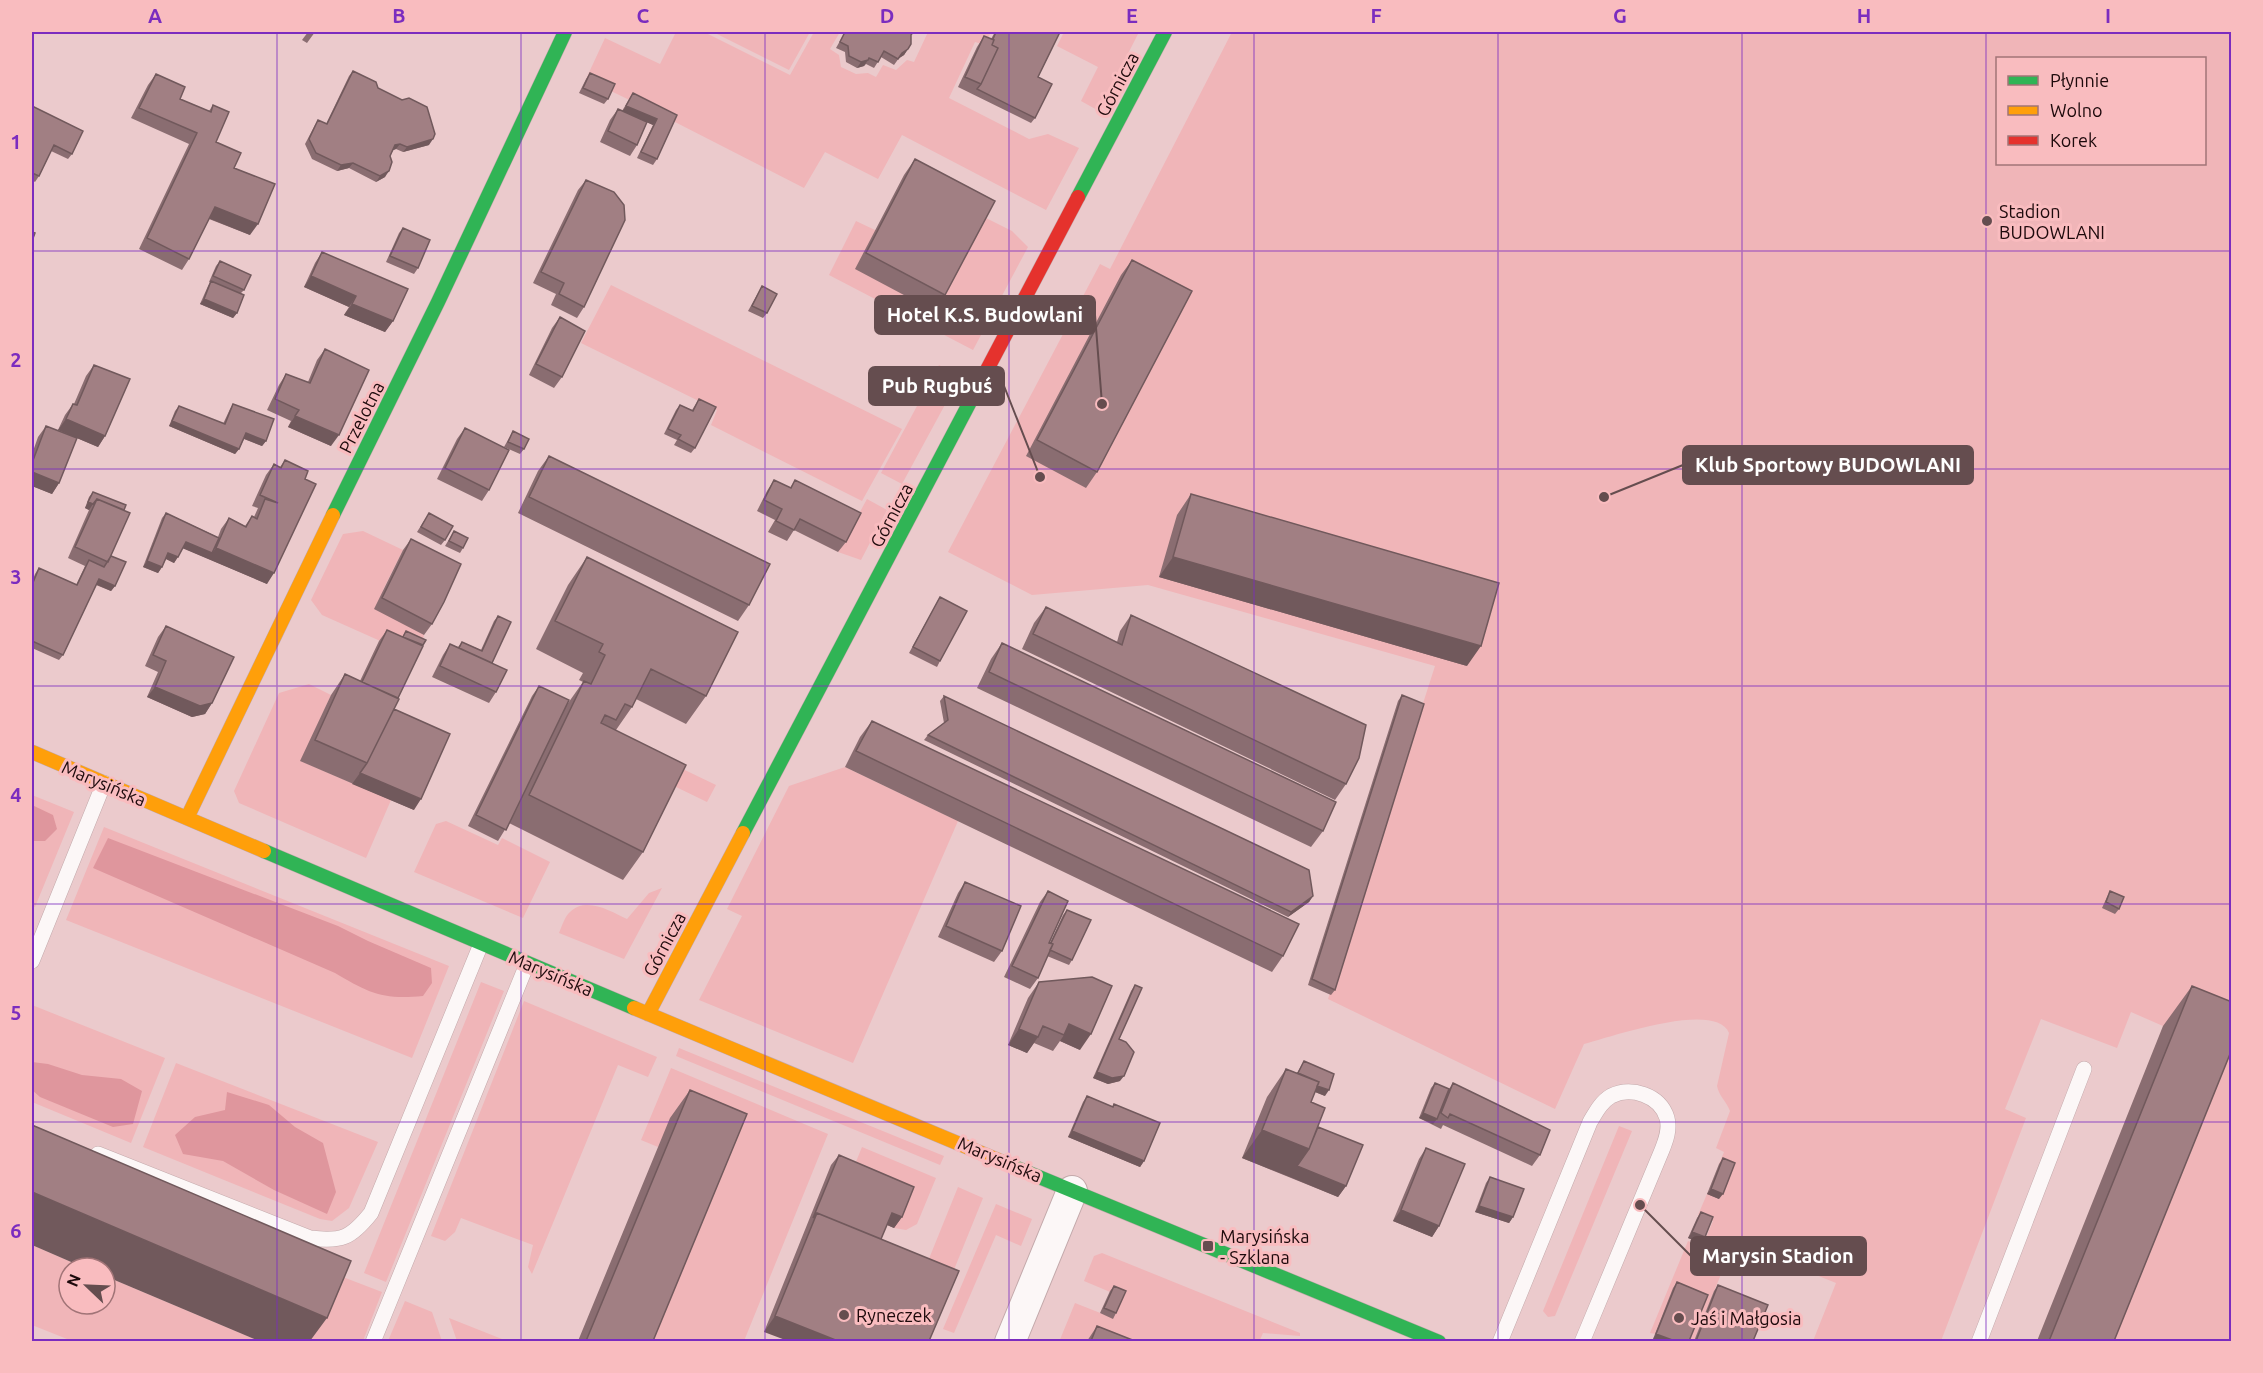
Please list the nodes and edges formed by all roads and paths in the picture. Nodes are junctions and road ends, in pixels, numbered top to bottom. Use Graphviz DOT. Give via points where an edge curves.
graph roads {
  1 [pos="565,32"];
  2 [pos="1165,32"];
  3 [pos="32,752"];
  4 [pos="104,783"];
  5 [pos="187,818"];
  6 [pos="481,944"];
  7 [pos="32,961"];
  8 [pos="527,963"];
  9 [pos="648,1014"];
  10 [pos="2084,1070"];
  11 [pos="85,1149"];
  12 [pos="1072,1191"];
  13 [pos="374,1341"];
  14 [pos="1010,1341"];
  15 [pos="1439,1341"];
  16 [pos="1500,1341"];
  17 [pos="1582,1341"];
  18 [pos="1979,1341"];
  1 -- 5 [label="street, Przelotna"];
  2 -- 9 [label="street, Górnicza"];
  3 -- 4 [label="street, Marysińska"];
  4 -- 5 [label="street, Marysińska"];
  4 -- 7 [label="lane"];
  5 -- 6 [label="street, Marysińska"];
  6 -- 8 [label="street, Marysińska"];
  6 -- 11 [label="lane" via="371,1213 346,1238 310,1238"];
  8 -- 9 [label="street, Marysińska"];
  8 -- 13 [label="lane"];
  9 -- 12 [label="street, Marysińska"];
  10 -- 18 [label="lane"];
  12 -- 14 [label="street"];
  12 -- 15 [label="street, Marysińska"];
  16 -- 17 [label="lane" via="1599,1107 1611,1096 1640,1093 1660,1106 1667,1118 1668,1133"];
}
